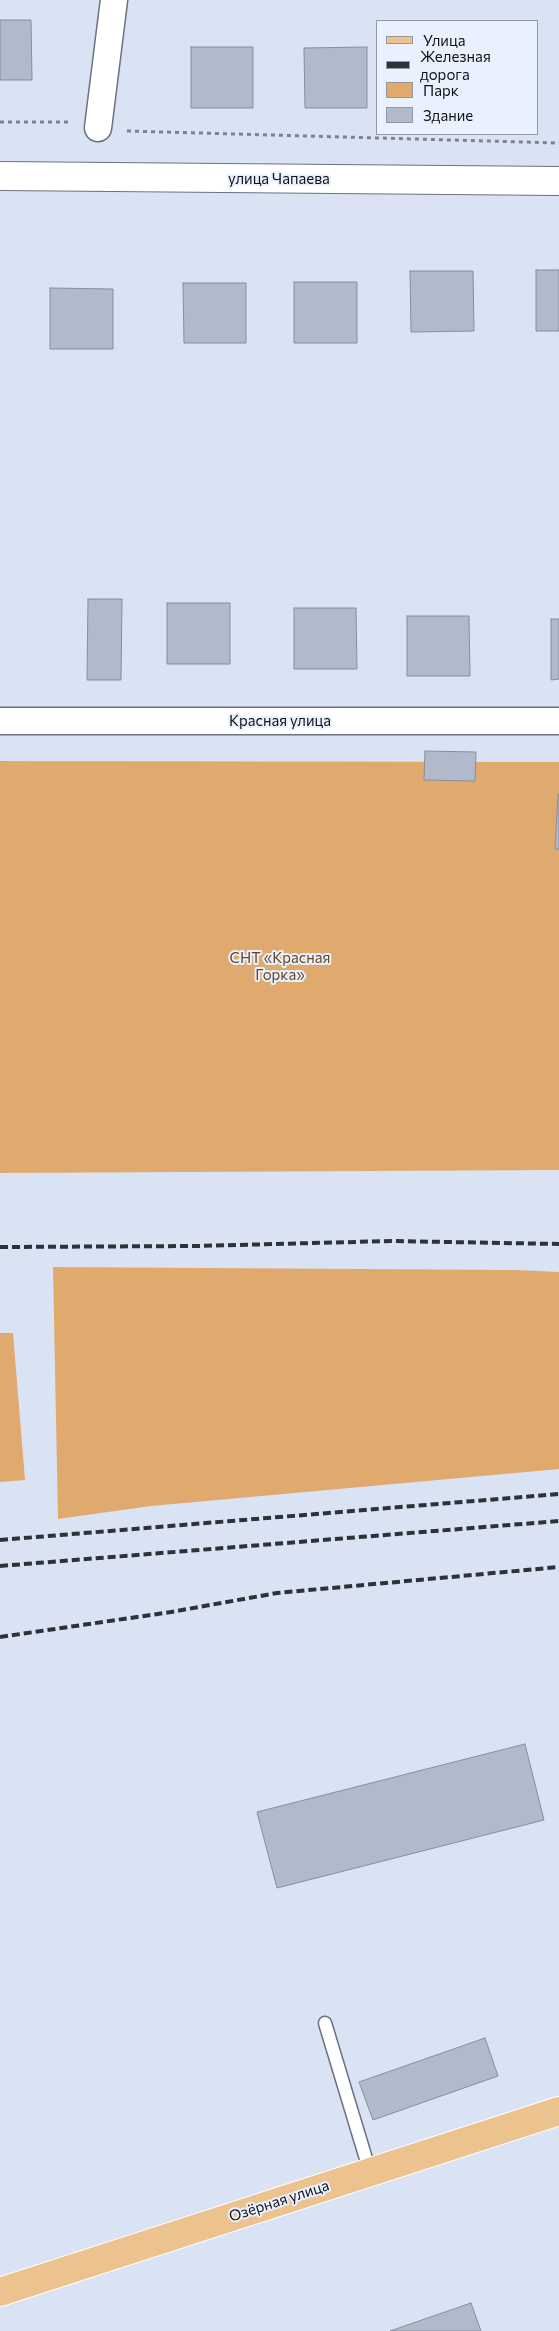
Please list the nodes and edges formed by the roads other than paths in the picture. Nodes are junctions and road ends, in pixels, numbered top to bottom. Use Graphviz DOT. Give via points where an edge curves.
graph roads {
  1 [pos="114,0"];
  2 [pos="98,128"];
  3 [pos="0,176"];
  4 [pos="559,181"];
  5 [pos="0,721"];
  6 [pos="559,721"];
  7 [pos="325,2023"];
  8 [pos="559,2111"];
  9 [pos="370,2172"];
  10 [pos="0,2292"];
  1 -- 2 [label="street"];
  3 -- 4 [label="street, улица Чапаева"];
  5 -- 6 [label="street, Красная улица"];
  7 -- 9 [label="lane"];
  8 -- 9 [label="main road, Озёрная улица"];
  9 -- 10 [label="main road, Озёрная улица"];
}
